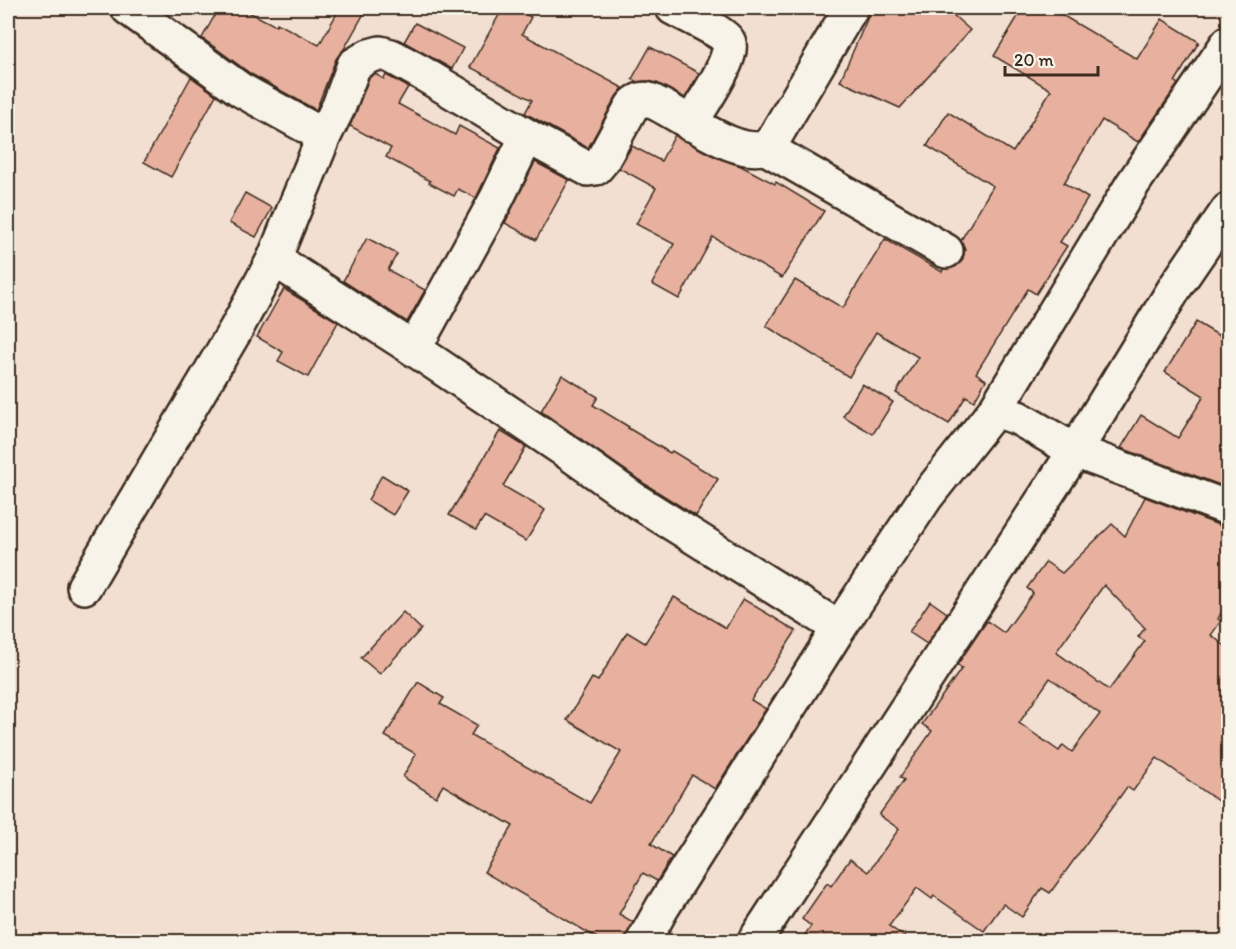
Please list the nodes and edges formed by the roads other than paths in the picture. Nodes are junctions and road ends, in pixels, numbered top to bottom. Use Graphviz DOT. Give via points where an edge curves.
graph roads {
  1 [pos="129,8"];
  2 [pos="672,8"];
  3 [pos="851,8"];
  4 [pos="1228,43"];
  5 [pos="690,124"];
  6 [pos="324,136"];
  7 [pos="527,136"];
  8 [pos="766,147"];
  9 [pos="1228,210"];
  10 [pos="946,251"];
  11 [pos="274,260"];
  12 [pos="414,349"];
  13 [pos="1006,413"];
  14 [pos="1070,449"];
  15 [pos="1228,508"];
  16 [pos="84,587"];
  17 [pos="839,628"];
  18 [pos="643,942"];
  19 [pos="754,942"];
  1 -- 6 [label="street" via="241,90"];
  2 -- 5 [label="street" via="725,38 731,48"];
  3 -- 8 [label="street" via="779,132"];
  4 -- 13 [label="street" via="1132,185"];
  5 -- 7 [label="street" via="649,100 636,102 602,161 596,168 588,169"];
  5 -- 8 [label="street" via="746,149"];
  6 -- 7 [label="street" via="354,65 380,53 420,72"];
  6 -- 11 [label="street"];
  7 -- 12 [label="street"];
  8 -- 10 [label="street"];
  9 -- 14 [label="street"];
  11 -- 12 [label="street"];
  11 -- 16 [label="street"];
  12 -- 17 [label="street" via="635,500"];
  13 -- 14 [label="street"];
  13 -- 17 [label="street" via="926,497"];
  14 -- 15 [label="street"];
  14 -- 19 [label="street"];
  17 -- 18 [label="street"];
}
